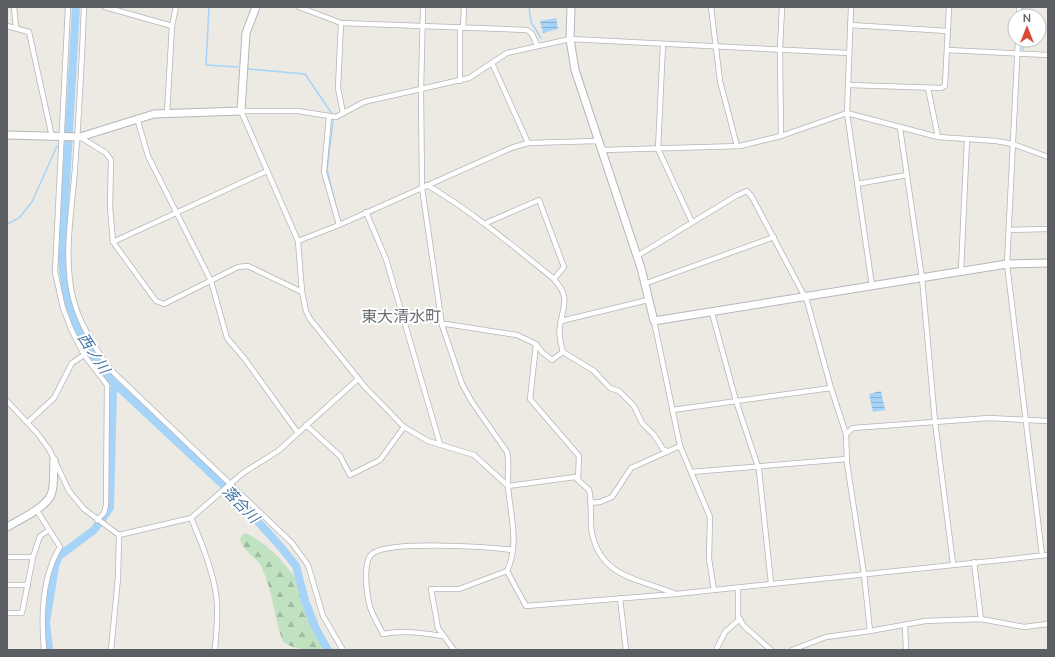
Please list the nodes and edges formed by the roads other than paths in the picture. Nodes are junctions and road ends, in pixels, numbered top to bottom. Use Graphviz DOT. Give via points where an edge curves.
graph roads {
  1 [pos="14,7"];
  2 [pos="68,7"];
  3 [pos="84,7"];
  4 [pos="105,7"];
  5 [pos="176,7"];
  6 [pos="256,7"];
  7 [pos="299,7"];
  8 [pos="423,7"];
  9 [pos="464,7"];
  10 [pos="571,7"];
  11 [pos="711,7"];
  12 [pos="782,7"];
  13 [pos="851,7"];
  14 [pos="949,7"];
  15 [pos="341,23"];
  16 [pos="850,25"];
  17 [pos="7,26"];
  18 [pos="172,26"];
  19 [pos="422,26"];
  20 [pos="16,28"];
  21 [pos="462,28"];
  22 [pos="948,31"];
  23 [pos="570,39"];
  24 [pos="663,44"];
  25 [pos="537,45"];
  26 [pos="716,47"];
  27 [pos="1018,48"];
  28 [pos="780,49"];
  29 [pos="947,50"];
  30 [pos="849,53"];
  31 [pos="1018,54"];
  32 [pos="1048,55"];
  33 [pos="492,63"];
  34 [pos="460,80"];
  35 [pos="849,85"];
  36 [pos="928,88"];
  37 [pos="421,90"];
  38 [pos="241,111"];
  39 [pos="167,113"];
  40 [pos="344,113"];
  41 [pos="847,113"];
  42 [pos="329,117"];
  43 [pos="137,118"];
  44 [pos="900,128"];
  45 [pos="7,135"];
  46 [pos="781,136"];
  47 [pos="52,137"];
  48 [pos="62,137"];
  49 [pos="77,137"];
  50 [pos="938,137"];
  51 [pos="967,139"];
  52 [pos="597,141"];
  53 [pos="528,143"];
  54 [pos="1013,144"];
  55 [pos="737,146"];
  56 [pos="658,149"];
  57 [pos="1048,157"];
  58 [pos="267,171"];
  59 [pos="907,175"];
  60 [pos="857,184"];
  61 [pos="427,185"];
  62 [pos="422,188"];
  63 [pos="366,212"];
  64 [pos="176,214"];
  65 [pos="692,222"];
  66 [pos="486,224"];
  67 [pos="339,225"];
  68 [pos="1048,229"];
  69 [pos="1009,230"];
  70 [pos="774,237"];
  71 [pos="298,241"];
  72 [pos="113,242"];
  73 [pos="637,256"];
  74 [pos="1048,263"];
  75 [pos="1007,264"];
  76 [pos="961,271"];
  77 [pos="922,278"];
  78 [pos="554,279"];
  79 [pos="211,281"];
  80 [pos="644,284"];
  81 [pos="872,286"];
  82 [pos="302,292"];
  83 [pos="806,298"];
  84 [pos="648,300"];
  85 [pos="712,313"];
  86 [pos="561,321"];
  87 [pos="654,321"];
  88 [pos="442,325"];
  89 [pos="536,344"];
  90 [pos="563,352"];
  91 [pos="84,355"];
  92 [pos="358,379"];
  93 [pos="831,388"];
  94 [pos="7,401"];
  95 [pos="736,401"];
  96 [pos="672,410"];
  97 [pos="1026,420"];
  98 [pos="1048,421"];
  99 [pos="28,422"];
  100 [pos="935,422"];
  101 [pos="306,425"];
  102 [pos="404,427"];
  103 [pos="298,433"];
  104 [pos="846,434"];
  105 [pos="440,444"];
  106 [pos="680,446"];
  107 [pos="667,451"];
  108 [pos="847,459"];
  109 [pos="54,460"];
  110 [pos="757,466"];
  111 [pos="691,472"];
  112 [pos="578,480"];
  113 [pos="231,484"];
  114 [pos="508,486"];
  115 [pos="590,503"];
  116 [pos="36,509"];
  117 [pos="191,518"];
  118 [pos="100,522"];
  119 [pos="7,527"];
  120 [pos="50,530"];
  121 [pos="119,535"];
  122 [pos="513,550"];
  123 [pos="1048,555"];
  124 [pos="1042,556"];
  125 [pos="7,557"];
  126 [pos="34,557"];
  127 [pos="974,562"];
  128 [pos="954,564"];
  129 [pos="507,571"];
  130 [pos="864,574"];
  131 [pos="771,583"];
  132 [pos="7,585"];
  133 [pos="28,585"];
  134 [pos="738,588"];
  135 [pos="714,590"];
  136 [pos="676,594"];
  137 [pos="620,598"];
  138 [pos="7,613"];
  139 [pos="740,619"];
  140 [pos="981,619"];
  141 [pos="1048,624"];
  142 [pos="905,626"];
  143 [pos="870,631"];
  144 [pos="442,636"];
  145 [pos="44,650"];
  146 [pos="111,650"];
  147 [pos="215,650"];
  148 [pos="343,650"];
  149 [pos="454,650"];
  150 [pos="626,650"];
  151 [pos="716,650"];
  152 [pos="771,650"];
  153 [pos="792,650"];
  154 [pos="906,650"];
  1 -- 20 [label="street"];
  2 -- 48 [label="street"];
  3 -- 49 [label="street"];
  4 -- 18 [label="street"];
  5 -- 18 [label="street"];
  6 -- 38 [label="street" via="246,34"];
  7 -- 15 [label="street"];
  8 -- 19 [label="street"];
  9 -- 21 [label="street"];
  10 -- 23 [label="street"];
  11 -- 26 [label="street"];
  12 -- 28 [label="street"];
  13 -- 16 [label="street"];
  14 -- 22 [label="street"];
  15 -- 19 [label="street"];
  15 -- 40 [label="street" via="338,88"];
  16 -- 22 [label="street"];
  16 -- 30 [label="street"];
  17 -- 20 [label="street"];
  18 -- 39 [label="street"];
  19 -- 21 [label="street"];
  19 -- 37 [label="street"];
  20 -- 47 [label="street" via="29,32"];
  21 -- 25 [label="street" via="527,30"];
  21 -- 34 [label="street"];
  22 -- 29 [label="street"];
  23 -- 24 [label="street"];
  23 -- 25 [label="street"];
  23 -- 52 [label="street" via="574,70"];
  24 -- 26 [label="street"];
  24 -- 56 [label="street"];
  25 -- 33 [label="street" via="507,53"];
  26 -- 28 [label="street"];
  26 -- 55 [label="street" via="720,80"];
  27 -- 31 [label="street"];
  28 -- 30 [label="street"];
  28 -- 46 [label="street"];
  29 -- 31 [label="street"];
  29 -- 36 [label="street" via="945,86"];
  30 -- 35 [label="street"];
  31 -- 32 [label="street"];
  31 -- 54 [label="street"];
  33 -- 34 [label="street" via="469,78"];
  33 -- 53 [label="street"];
  34 -- 37 [label="street"];
  35 -- 36 [label="street"];
  35 -- 41 [label="street"];
  36 -- 50 [label="street"];
  37 -- 40 [label="street" via="364,102"];
  37 -- 62 [label="street"];
  38 -- 39 [label="street"];
  38 -- 42 [label="street" via="298,111"];
  38 -- 58 [label="street"];
  39 -- 43 [label="street"];
  40 -- 42 [label="street"];
  41 -- 44 [label="street"];
  41 -- 46 [label="street"];
  41 -- 60 [label="street"];
  42 -- 67 [label="street" via="324,172"];
  43 -- 49 [label="street"];
  43 -- 64 [label="street" via="148,156"];
  44 -- 50 [label="street"];
  44 -- 59 [label="street"];
  45 -- 47 [label="street"];
  46 -- 55 [label="street"];
  47 -- 48 [label="street"];
  48 -- 49 [label="street"];
  48 -- 91 [label="street" via="55,272 64,313"];
  49 -- 72 [label="street" via="106,153 111,160 110,207"];
  49 -- 113 [label="street" via="68,254 77,311 94,346 111,370"];
  50 -- 51 [label="street"];
  51 -- 54 [label="street"];
  51 -- 76 [label="street"];
  52 -- 53 [label="street"];
  52 -- 56 [label="street" via="604,150"];
  52 -- 73 [label="street"];
  53 -- 61 [label="street"];
  54 -- 57 [label="street"];
  54 -- 69 [label="street"];
  55 -- 56 [label="street"];
  56 -- 65 [label="street"];
  58 -- 64 [label="street"];
  58 -- 71 [label="street"];
  59 -- 60 [label="street"];
  59 -- 77 [label="street"];
  60 -- 81 [label="street"];
  61 -- 62 [label="street"];
  61 -- 66 [label="street"];
  62 -- 63 [label="street"];
  62 -- 88 [label="street"];
  63 -- 67 [label="street"];
  63 -- 105 [label="street" via="386,259"];
  64 -- 72 [label="street"];
  64 -- 79 [label="street"];
  65 -- 70 [label="street" via="747,191"];
  65 -- 73 [label="street"];
  66 -- 78 [label="street"];
  66 -- 78 [label="street" via="539,200 564,267"];
  67 -- 71 [label="street"];
  68 -- 69 [label="street"];
  69 -- 75 [label="street"];
  70 -- 80 [label="street"];
  70 -- 83 [label="street"];
  71 -- 82 [label="street"];
  72 -- 79 [label="street" via="156,301 164,304"];
  73 -- 80 [label="street"];
  74 -- 75 [label="street"];
  75 -- 76 [label="street"];
  75 -- 97 [label="street"];
  76 -- 77 [label="street"];
  77 -- 81 [label="street"];
  77 -- 100 [label="street"];
  78 -- 86 [label="street" via="563,289 565,296"];
  79 -- 82 [label="street" via="238,267 248,266"];
  79 -- 103 [label="street" via="227,338"];
  80 -- 84 [label="street"];
  81 -- 83 [label="street"];
  82 -- 92 [label="street" via="310,319"];
  83 -- 85 [label="street"];
  83 -- 93 [label="street"];
  84 -- 86 [label="street"];
  84 -- 87 [label="street"];
  85 -- 87 [label="street"];
  85 -- 95 [label="street"];
  86 -- 90 [label="street" via="559,328"];
  87 -- 96 [label="street"];
  88 -- 89 [label="street" via="517,335"];
  88 -- 114 [label="street" via="462,384 507,452"];
  89 -- 90 [label="street" via="552,360"];
  89 -- 112 [label="street" via="530,399 579,456"];
  90 -- 107 [label="street" via="594,371 610,388 620,391 634,406 642,423"];
  91 -- 99 [label="street" via="72,363 54,398"];
  91 -- 118 [label="street" via="107,385 108,392 106,505"];
  92 -- 101 [label="street"];
  92 -- 102 [label="street"];
  93 -- 95 [label="street"];
  93 -- 104 [label="street"];
  94 -- 99 [label="street"];
  95 -- 96 [label="street"];
  95 -- 110 [label="street"];
  96 -- 106 [label="street"];
  97 -- 98 [label="street"];
  97 -- 100 [label="street" via="989,418"];
  97 -- 124 [label="street"];
  99 -- 109 [label="street" via="49,449"];
  100 -- 104 [label="street" via="853,428"];
  100 -- 128 [label="street"];
  101 -- 102 [label="street" via="340,456 350,476 380,460"];
  101 -- 103 [label="street"];
  102 -- 105 [label="street" via="428,441"];
  103 -- 113 [label="street" via="278,451 243,473"];
  104 -- 108 [label="street"];
  105 -- 114 [label="street" via="477,456"];
  106 -- 107 [label="street"];
  106 -- 111 [label="street"];
  107 -- 115 [label="street" via="631,468 612,498"];
  108 -- 110 [label="street"];
  108 -- 130 [label="street"];
  109 -- 116 [label="street" via="50,496"];
  109 -- 118 [label="street" via="69,490 84,509"];
  110 -- 111 [label="street"];
  110 -- 131 [label="street"];
  111 -- 135 [label="street" via="710,517 709,559"];
  112 -- 114 [label="street" via="575,477 566,477"];
  112 -- 115 [label="street" via="589,490"];
  113 -- 117 [label="street"];
  113 -- 148 [label="street" via="292,543 308,565 323,616"];
  114 -- 122 [label="street" via="513,517"];
  115 -- 136 [label="street" via="593,539 605,564 614,571"];
  116 -- 119 [label="street"];
  116 -- 120 [label="street"];
  117 -- 121 [label="street"];
  117 -- 147 [label="street" via="216,592"];
  118 -- 121 [label="street"];
  120 -- 126 [label="street" via="40,536"];
  120 -- 145 [label="street" via="60,547 51,567 45,597 42,628"];
  121 -- 146 [label="street"];
  122 -- 129 [label="street" via="513,560"];
  122 -- 144 [label="street" via="477,546 413,547 384,548 372,553 366,566 366,588 370,606 383,634 414,632"];
  123 -- 124 [label="street"];
  124 -- 127 [label="street"];
  125 -- 126 [label="street"];
  126 -- 133 [label="street"];
  127 -- 128 [label="street"];
  127 -- 140 [label="street"];
  128 -- 130 [label="street"];
  129 -- 137 [label="street" via="526,606"];
  129 -- 144 [label="street" via="459,589 431,590 436,620"];
  130 -- 131 [label="street"];
  130 -- 143 [label="street"];
  131 -- 134 [label="street"];
  132 -- 133 [label="street"];
  133 -- 138 [label="street" via="22,612"];
  134 -- 135 [label="street"];
  134 -- 139 [label="street"];
  135 -- 136 [label="street"];
  136 -- 137 [label="street"];
  137 -- 150 [label="street"];
  139 -- 151 [label="street" via="725,632"];
  139 -- 152 [label="street"];
  140 -- 141 [label="street" via="1024,627"];
  140 -- 142 [label="street" via="925,621"];
  142 -- 143 [label="street"];
  142 -- 154 [label="street"];
  143 -- 153 [label="street" via="826,636"];
  144 -- 149 [label="street"];
}
